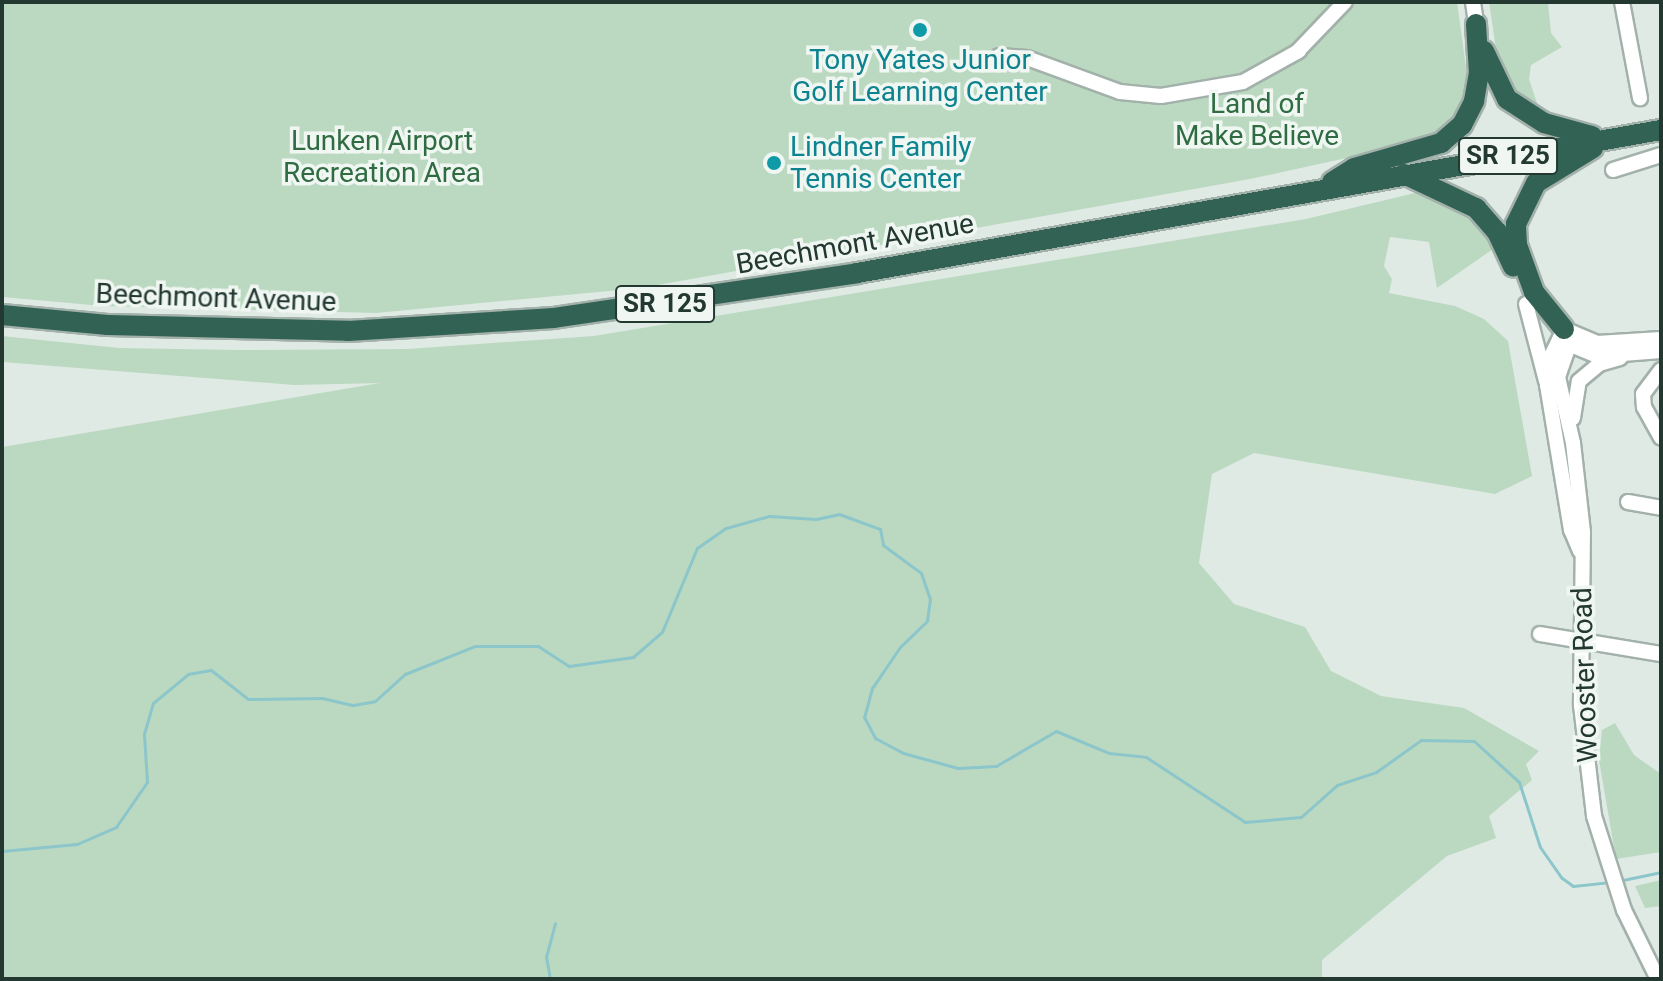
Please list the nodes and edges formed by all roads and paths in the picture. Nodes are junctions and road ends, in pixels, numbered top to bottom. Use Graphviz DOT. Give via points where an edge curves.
graph roads {
  1 [pos="1345,2"];
  2 [pos="1473,2"];
  3 [pos="1622,2"];
  4 [pos="1476,24"];
  5 [pos="999,56"];
  6 [pos="1640,98"];
  7 [pos="1661,130"];
  8 [pos="1611,138"];
  9 [pos="1661,155"];
  10 [pos="1613,170"];
  11 [pos="1404,174"];
  12 [pos="1319,190"];
  13 [pos="1526,304"];
  14 [pos="2,315"];
  15 [pos="1565,337"];
  16 [pos="1661,339"];
  17 [pos="1661,351"];
  18 [pos="1620,358"];
  19 [pos="1661,370"];
  20 [pos="1547,385"];
  21 [pos="1661,438"];
  22 [pos="1573,443"];
  23 [pos="1628,502"];
  24 [pos="1661,508"];
  25 [pos="1580,551"];
  26 [pos="1540,634"];
  27 [pos="1584,645"];
  28 [pos="1661,654"];
  29 [pos="1658,979"];
  1 -- 5 [label="street" via="1298,51 1243,82 1161,96 1120,92 1027,58"];
  2 -- 4 [label="street"];
  3 -- 6 [label="street"];
  4 -- 8 [label="highway" via="1489,69 1507,99 1557,128"];
  4 -- 12 [label="highway" via="1479,73 1462,125 1441,143 1354,168"];
  7 -- 8 [label="highway, Beechmont Avenue / SR 125"];
  8 -- 11 [label="highway, Beechmont Avenue / SR 125"];
  8 -- 15 [label="highway" via="1536,183 1516,224 1517,245 1534,292"];
  9 -- 10 [label="street"];
  11 -- 12 [label="highway, Beechmont Avenue / SR 125"];
  11 -- 13 [label="highway" via="1457,195 1490,222 1510,255"];
  12 -- 14 [label="highway, Beechmont Avenue / SR 125" via="728,295 554,318 348,331 108,325"];
  13 -- 15 [label="highway"];
  13 -- 20 [label="street"];
  15 -- 16 [label="street" via="1597,343"];
  15 -- 18 [label="street" via="1597,356"];
  15 -- 20 [label="street, Wooster Road"];
  15 -- 22 [label="street, Wooster Road" via="1558,377"];
  17 -- 18 [label="street"];
  18 -- 22 [label="street" via="1599,364 1579,381 1572,398"];
  19 -- 21 [label="street" via="1643,394"];
  20 -- 25 [label="street, Wooster Road" via="1571,530"];
  22 -- 25 [label="street, Wooster Road" via="1583,532"];
  23 -- 24 [label="street"];
  25 -- 27 [label="street, Wooster Road"];
  26 -- 27 [label="street"];
  27 -- 28 [label="street"];
  27 -- 29 [label="street, Wooster Road" via="1581,705 1600,839 1624,910"];
}
